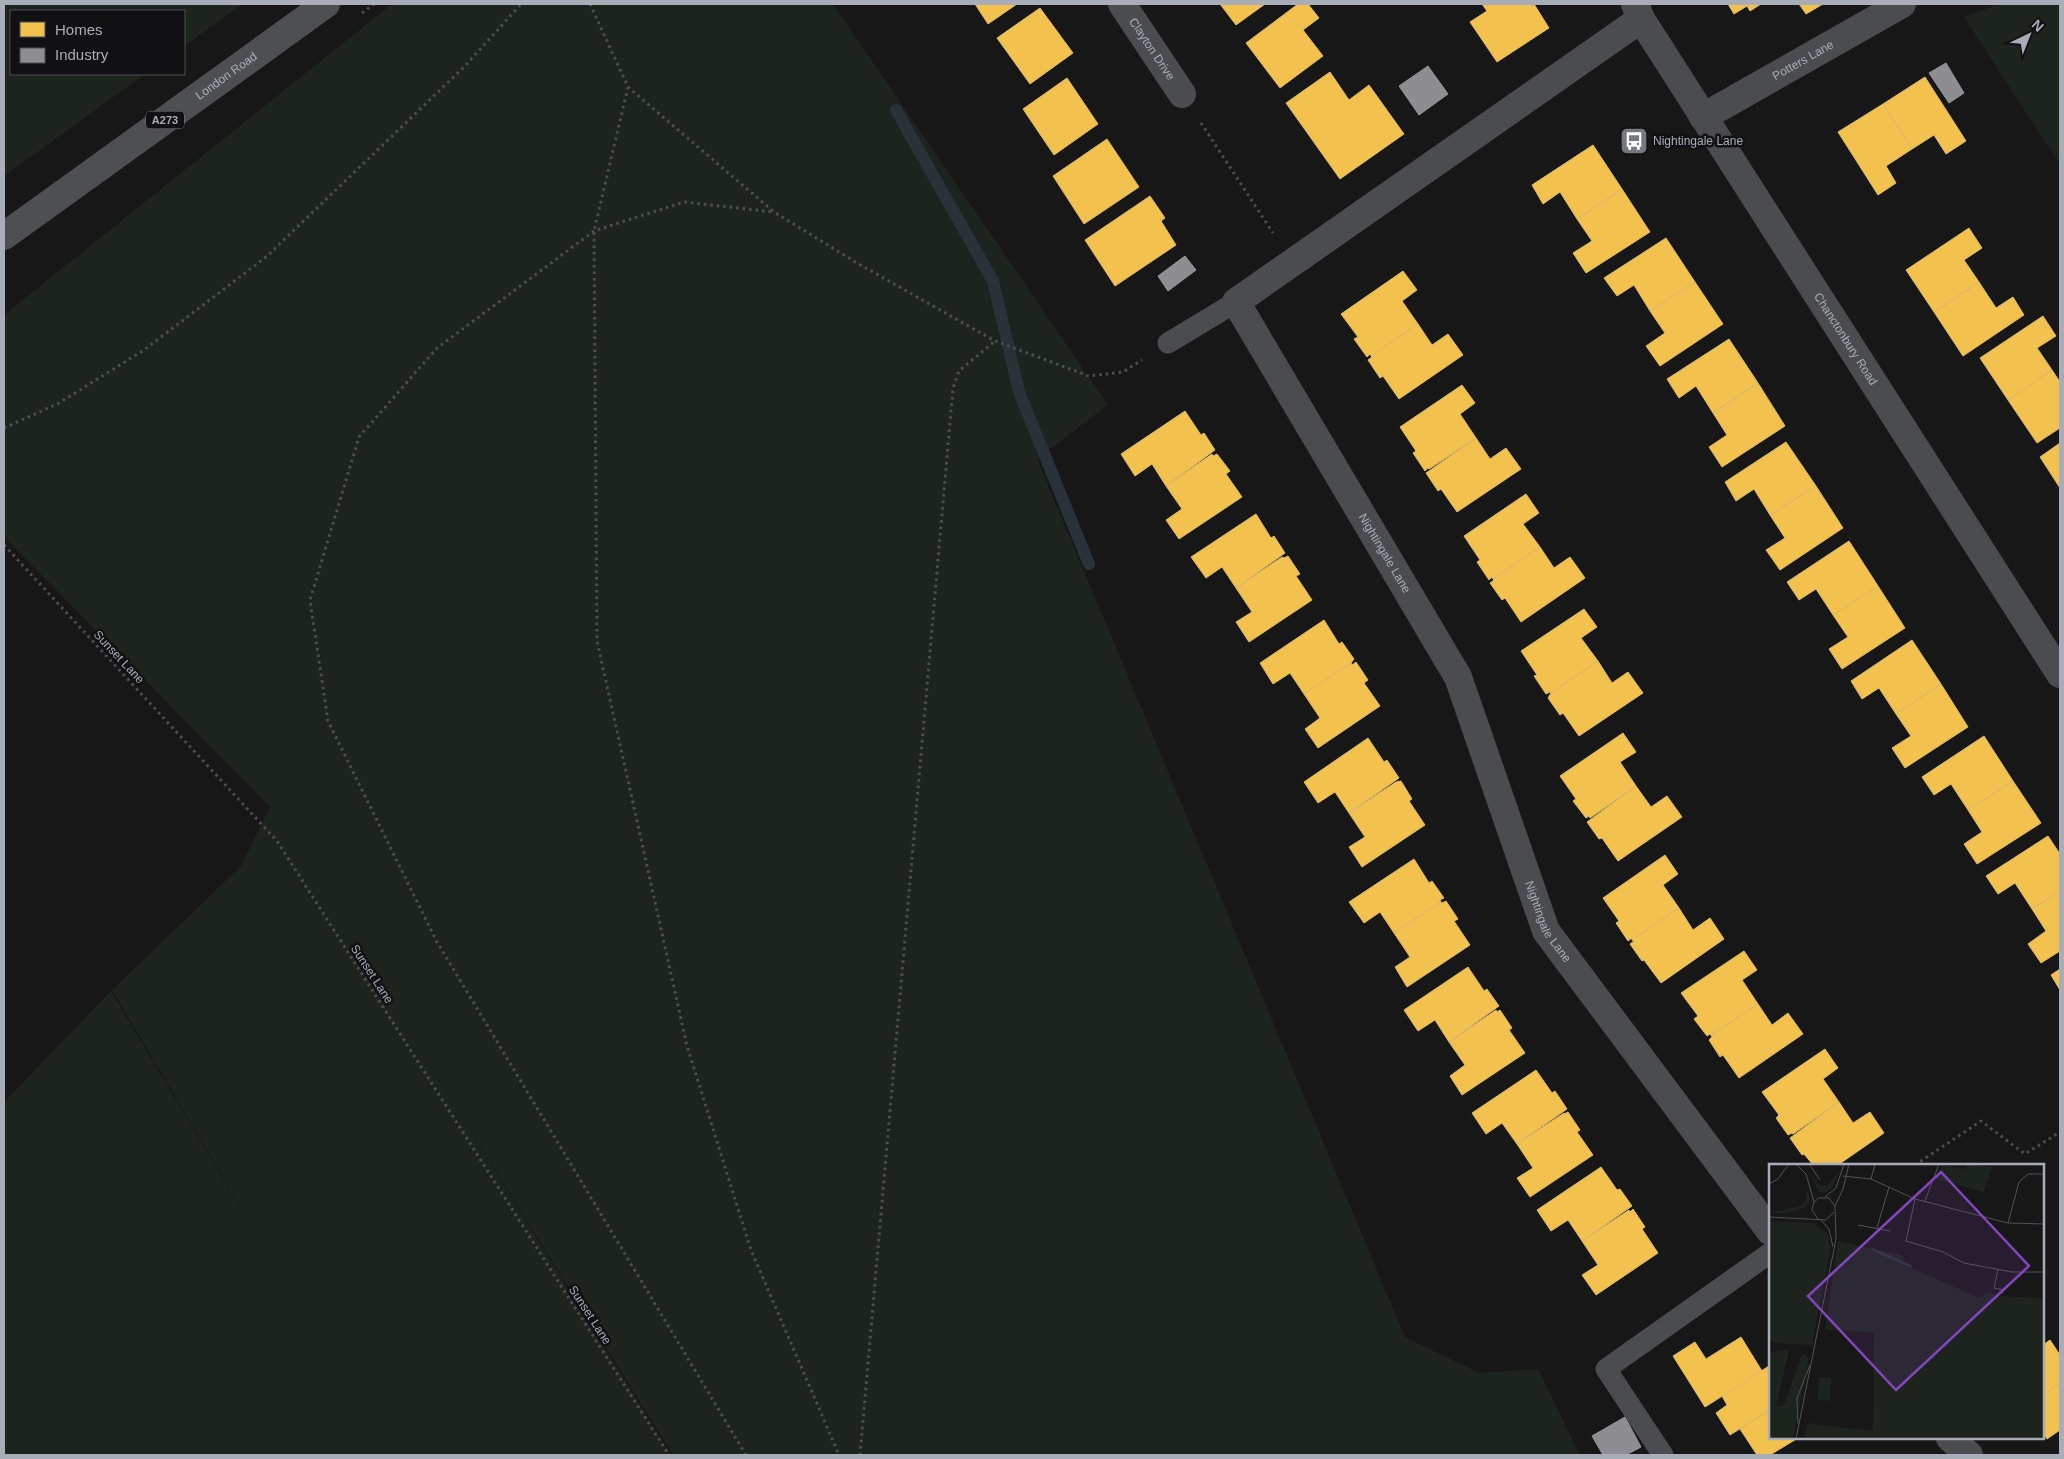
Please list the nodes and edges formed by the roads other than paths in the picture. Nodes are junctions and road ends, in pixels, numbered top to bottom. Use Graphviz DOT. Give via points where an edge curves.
graph roads {
  1 [pos="326,4"];
  2 [pos="1122,4"];
  3 [pos="1902,4"];
  4 [pos="1638,11"];
  5 [pos="1182,94"];
  6 [pos="1703,117"];
  7 [pos="4,236"];
  8 [pos="1236,302"];
  9 [pos="1168,343"];
  10 [pos="2060,674"];
  11 [pos="1769,1230"];
  12 [pos="1769,1254"];
  13 [pos="1951,1439"];
  14 [pos="1663,1455"];
  15 [pos="1968,1455"];
  1 -- 7 [label="main road, London Road / A273"];
  2 -- 5 [label="street, Clayton Drive"];
  3 -- 6 [label="street, Potters Lane"];
  4 -- 6 [label="street, Chanctonbury Road"];
  4 -- 8 [label="street"];
  6 -- 10 [label="street, Chanctonbury Road"];
  8 -- 9 [label="lane"];
  8 -- 11 [label="street, Nightingale Lane" via="1458,677 1546,932"];
  12 -- 14 [label="lane" via="1606,1369"];
  13 -- 15 [label="street"];
}
